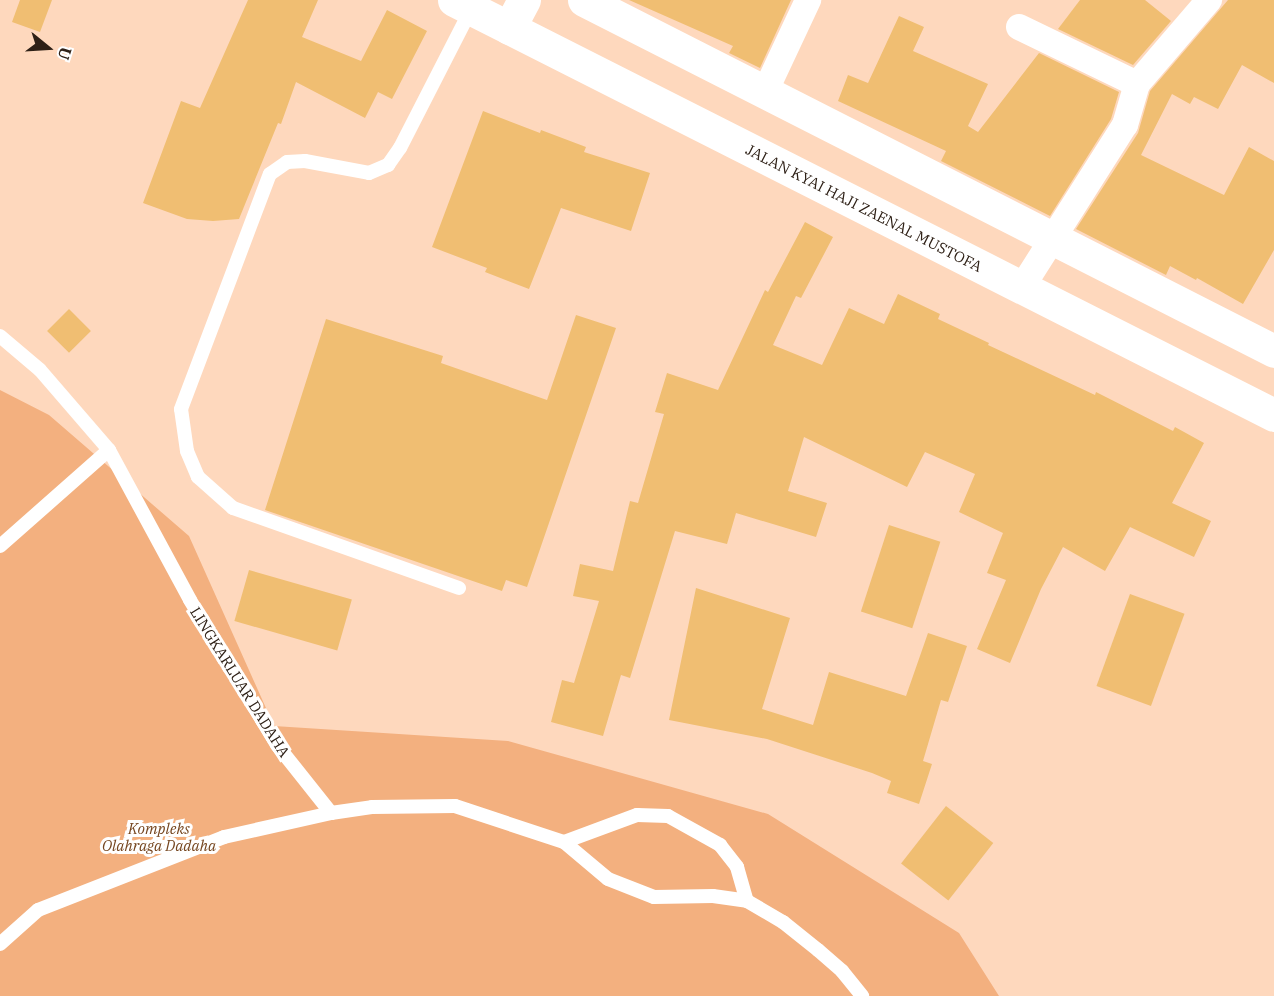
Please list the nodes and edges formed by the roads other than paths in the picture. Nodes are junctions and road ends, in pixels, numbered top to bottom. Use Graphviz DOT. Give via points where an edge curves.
graph roads {
  1 [pos="584,0"];
  2 [pos="808,0"];
  3 [pos="1209,0"];
  4 [pos="463,4"];
  5 [pos="517,14"];
  6 [pos="1019,27"];
  7 [pos="1137,84"];
  8 [pos="765,92"];
  9 [pos="1055,239"];
  10 [pos="1022,287"];
  11 [pos="0,336"];
  12 [pos="1274,351"];
  13 [pos="1274,415"];
  14 [pos="109,450"];
  15 [pos="0,546"];
  16 [pos="459,588"];
  17 [pos="331,813"];
  18 [pos="564,842"];
  19 [pos="747,901"];
  20 [pos="0,944"];
  21 [pos="862,996"];
  1 -- 8 [label="main road"];
  2 -- 8 [label="street"];
  3 -- 7 [label="street"];
  4 -- 5 [label="main road, JALAN KYAI HAJI ZAENAL MUSTOFA"];
  4 -- 16 [label="lane" via="400,148 387,165 369,173 288,162 270,174 181,409 187,451 198,477 233,508"];
  5 -- 10 [label="main road, JALAN KYAI HAJI ZAENAL MUSTOFA"];
  6 -- 7 [label="street"];
  7 -- 9 [label="street" via="1125,125"];
  8 -- 9 [label="main road"];
  9 -- 10 [label="street"];
  9 -- 12 [label="main road"];
  10 -- 13 [label="main road, JALAN KYAI HAJI ZAENAL MUSTOFA"];
  11 -- 14 [label="lane, LINGKARLUAR DADAHA" via="40,370"];
  14 -- 15 [label="lane"];
  14 -- 17 [label="lane, LINGKARLUAR DADAHA" via="190,600 277,745"];
  17 -- 18 [label="lane" via="372,807 455,806"];
  17 -- 20 [label="lane" via="224,837 38,910"];
  18 -- 19 [label="lane" via="608,879 654,897 713,896"];
  18 -- 19 [label="lane" via="637,815 668,816 720,845 737,867"];
  19 -- 21 [label="lane" via="783,922 818,950"];
}
